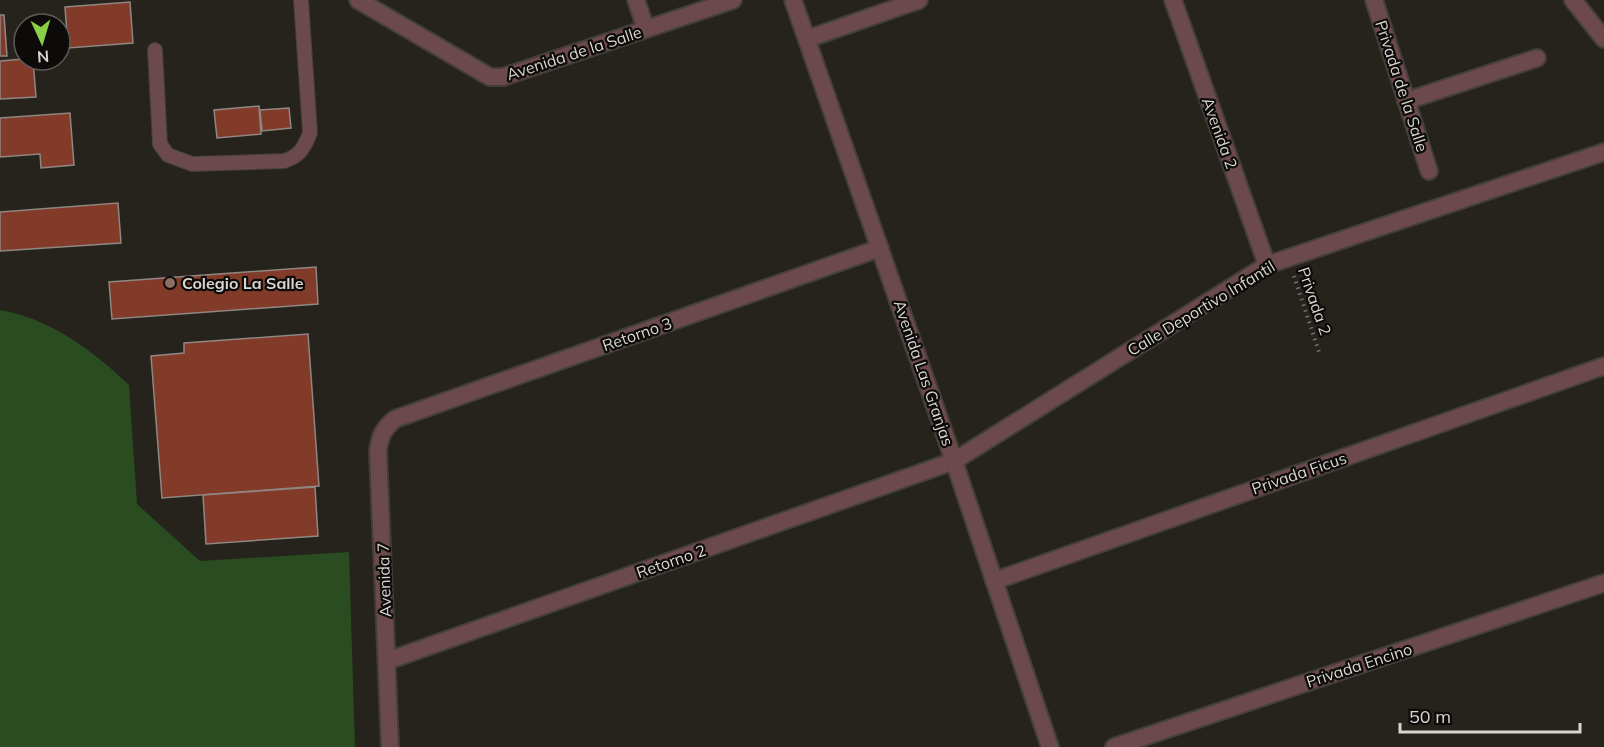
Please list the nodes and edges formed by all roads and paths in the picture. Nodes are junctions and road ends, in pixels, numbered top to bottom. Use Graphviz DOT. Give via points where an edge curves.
graph roads {
  1 [pos="301,0"];
  2 [pos="358,0"];
  3 [pos="636,0"];
  4 [pos="733,0"];
  5 [pos="793,0"];
  6 [pos="916,0"];
  7 [pos="1173,0"];
  8 [pos="1374,0"];
  9 [pos="1574,0"];
  10 [pos="646,29"];
  11 [pos="807,39"];
  12 [pos="1604,39"];
  13 [pos="154,50"];
  14 [pos="1538,58"];
  15 [pos="1406,100"];
  16 [pos="1604,152"];
  17 [pos="1429,171"];
  18 [pos="880,248"];
  19 [pos="1287,258"];
  20 [pos="1267,266"];
  21 [pos="1319,352"];
  22 [pos="1604,366"];
  23 [pos="395,419"];
  24 [pos="954,461"];
  25 [pos="994,580"];
  26 [pos="1604,584"];
  27 [pos="387,661"];
  28 [pos="390,747"];
  29 [pos="1050,747"];
  30 [pos="1114,747"];
  1 -- 13 [label="lane" via="310,133 297,157 284,161 192,164 168,155 160,144"];
  2 -- 10 [label="street, Avenida de la Salle" via="490,77 503,77"];
  3 -- 10 [label="street"];
  4 -- 10 [label="street, Avenida de la Salle"];
  5 -- 11 [label="street, Avenida Las Granjas"];
  6 -- 11 [label="street"];
  7 -- 20 [label="street, Avenida 2"];
  8 -- 15 [label="street, Privada de la Salle"];
  9 -- 12 [label="street"];
  11 -- 18 [label="street, Avenida Las Granjas"];
  14 -- 15 [label="street"];
  15 -- 17 [label="street, Privada de la Salle"];
  16 -- 19 [label="street, Calle Deportivo Infantil"];
  18 -- 23 [label="street, Retorno 3"];
  18 -- 24 [label="street, Avenida Las Granjas"];
  19 -- 20 [label="street, Calle Deportivo Infantil"];
  19 -- 21 [label="path, Privada 2"];
  20 -- 24 [label="street, Calle Deportivo Infantil"];
  22 -- 25 [label="street, Privada Ficus"];
  23 -- 27 [label="street, Avenida 7" via="380,436 378,451"];
  24 -- 25 [label="street, Avenida Las Granjas"];
  24 -- 27 [label="street, Retorno 2"];
  25 -- 29 [label="street, Avenida Las Granjas"];
  26 -- 30 [label="street, Privada Encino"];
  27 -- 28 [label="street, Avenida 7"];
}
